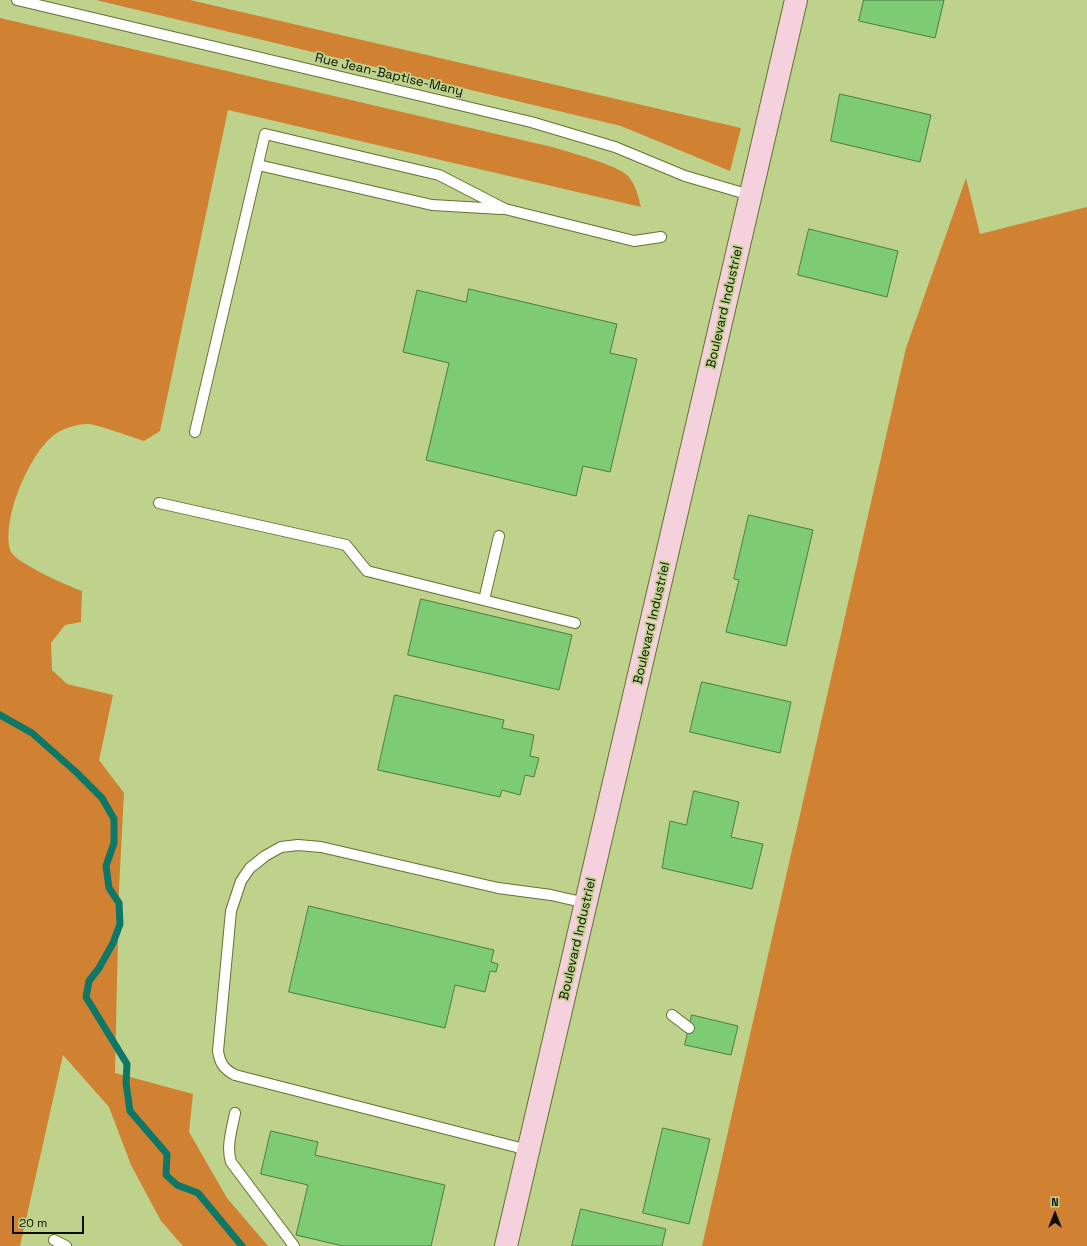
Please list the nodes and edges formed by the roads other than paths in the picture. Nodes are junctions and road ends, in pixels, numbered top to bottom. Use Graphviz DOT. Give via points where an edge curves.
graph roads {
  1 [pos="17,0"];
  2 [pos="796,0"];
  3 [pos="258,165"];
  4 [pos="750,195"];
  5 [pos="505,209"];
  6 [pos="661,237"];
  7 [pos="195,432"];
  8 [pos="159,503"];
  9 [pos="499,536"];
  10 [pos="484,600"];
  11 [pos="575,623"];
  12 [pos="586,903"];
  13 [pos="672,1016"];
  14 [pos="689,1028"];
  15 [pos="235,1113"];
  16 [pos="528,1150"];
  17 [pos="54,1240"];
  18 [pos="66,1246"];
  19 [pos="294,1246"];
  20 [pos="506,1246"];
  1 -- 4 [label="lane, Rue Jean-Baptise-Many" via="531,122 615,147 685,176"];
  2 -- 4 [label="street, Boulevard Industriel"];
  3 -- 5 [label="lane" via="432,206"];
  3 -- 5 [label="lane" via="265,134 439,175"];
  3 -- 7 [label="lane"];
  4 -- 12 [label="street, Boulevard Industriel"];
  5 -- 6 [label="lane" via="634,241"];
  8 -- 10 [label="lane" via="346,545 368,571"];
  9 -- 10 [label="lane"];
  10 -- 11 [label="lane"];
  12 -- 16 [label="street, Boulevard Industriel"];
  12 -- 16 [label="lane" via="551,895 498,888 321,847 298,845 281,847 250,868 242,881 231,911 218,1051 220,1062 225,1069 235,1075"];
  13 -- 14 [label="lane"];
  15 -- 19 [label="lane" via="229,1145 231,1162"];
  16 -- 20 [label="street, Boulevard Industriel"];
  17 -- 18 [label="lane"];
}
